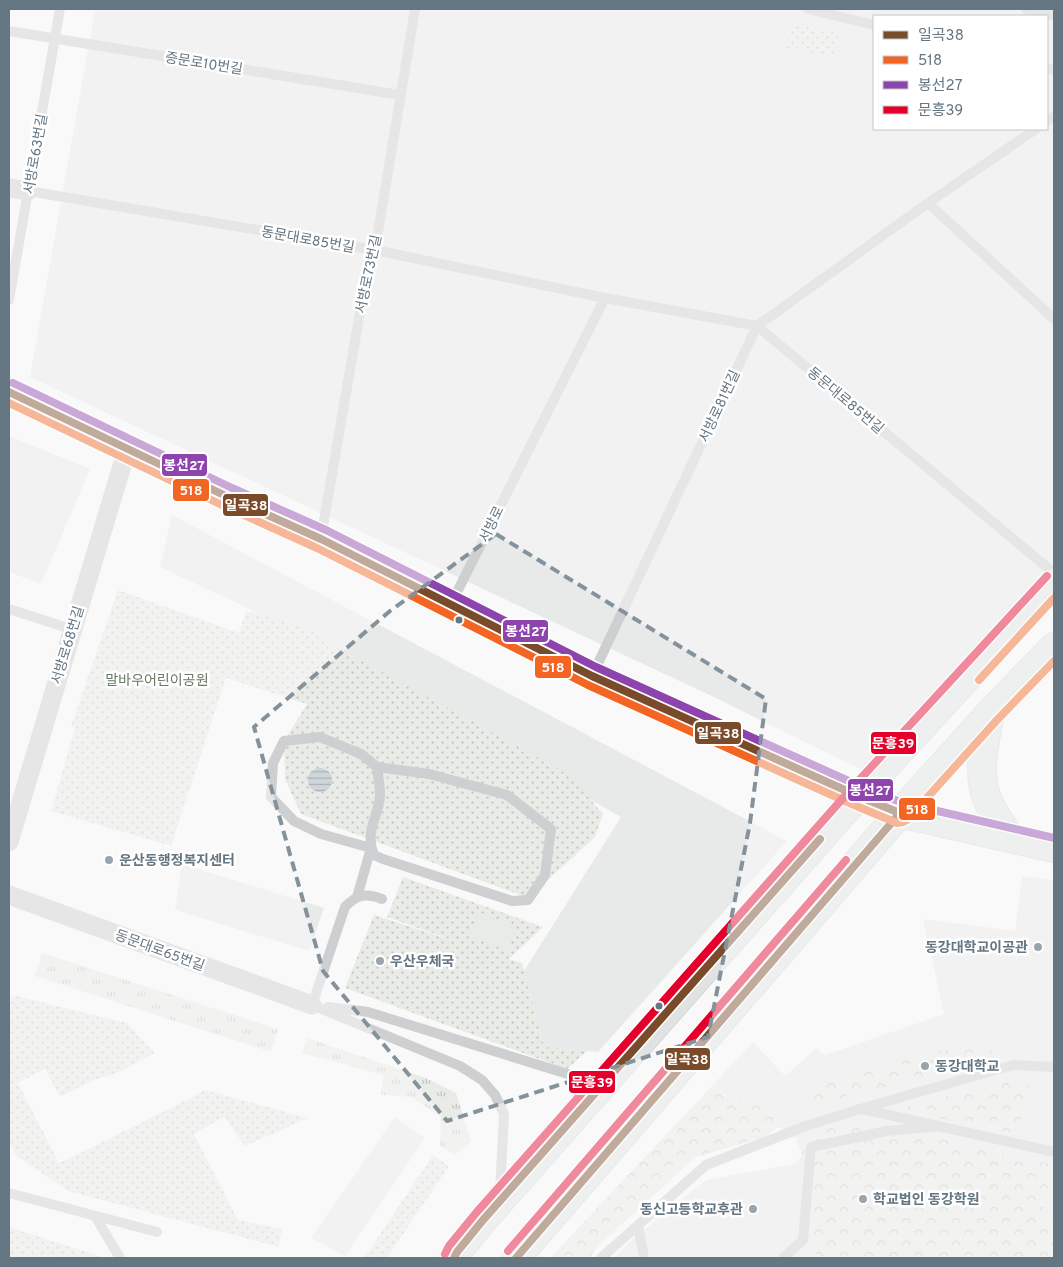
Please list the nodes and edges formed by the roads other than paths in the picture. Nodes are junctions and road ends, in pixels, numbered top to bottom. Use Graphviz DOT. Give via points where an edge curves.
graph roads {
  1 [pos="60,9"];
  2 [pos="415,9"];
  3 [pos="808,9"];
  4 [pos="1026,9"];
  5 [pos="1054,16"];
  6 [pos="873,25"];
  7 [pos="9,31"];
  8 [pos="55,39"];
  9 [pos="400,95"];
  10 [pos="1035,130"];
  11 [pos="9,188"];
  12 [pos="28,191"];
  13 [pos="928,203"];
  14 [pos="375,250"];
  15 [pos="605,298"];
  16 [pos="9,300"];
  17 [pos="1054,319"];
  18 [pos="756,326"];
  19 [pos="9,392"];
  20 [pos="127,448"];
  21 [pos="321,540"];
  22 [pos="1054,573"];
  23 [pos="1054,583"];
  24 [pos="450,605"];
  25 [pos="9,609"];
  26 [pos="72,629"];
  27 [pos="1054,647"];
  28 [pos="592,676"];
  29 [pos="990,713"];
  30 [pos="377,767"];
  31 [pos="858,796"];
  32 [pos="900,813"];
  33 [pos="1010,838"];
  34 [pos="9,842"];
  35 [pos="371,848"];
  36 [pos="1054,848"];
  37 [pos="9,895"];
  38 [pos="357,897"];
  39 [pos="382,899"];
  40 [pos="312,1005"];
  41 [pos="1054,1067"];
  42 [pos="602,1085"];
  43 [pos="860,1108"];
  44 [pos="939,1126"];
  45 [pos="1054,1152"];
  46 [pos="9,1193"];
  47 [pos="500,1201"];
  48 [pos="95,1216"];
  49 [pos="638,1226"];
  50 [pos="157,1232"];
  51 [pos="120,1258"];
  52 [pos="454,1258"];
  53 [pos="516,1258"];
  54 [pos="600,1258"];
  55 [pos="644,1258"];
  56 [pos="783,1258"];
  1 -- 8 [label="lane, 서방로63번길"];
  2 -- 9 [label="lane, 서방로73번길"];
  3 -- 6 [label="lane"];
  4 -- 5 [label="lane"];
  7 -- 8 [label="lane, 중문로10번길"];
  8 -- 9 [label="lane, 중문로10번길"];
  8 -- 12 [label="lane, 서방로63번길"];
  9 -- 14 [label="lane, 서방로73번길"];
  10 -- 13 [label="lane, 서방로81번길"];
  11 -- 12 [label="street, 동문대로85번길"];
  12 -- 14 [label="lane, 동문대로85번길"];
  12 -- 16 [label="lane, 서방로63번길"];
  13 -- 17 [label="lane"];
  13 -- 18 [label="lane, 서방로81번길"];
  14 -- 15 [label="lane, 동문대로85번길"];
  14 -- 21 [label="lane, 서방로73번길" via="361,306"];
  15 -- 18 [label="lane, 동문대로85번길"];
  15 -- 24 [label="lane, 서방로"];
  18 -- 22 [label="lane, 동문대로85번길"];
  18 -- 28 [label="lane, 서방로81번길"];
  19 -- 20 [label="main road"];
  20 -- 21 [label="main road"];
  20 -- 26 [label="street, 서방로68번길"];
  21 -- 24 [label="main road"];
  23 -- 31 [label="main road"];
  24 -- 28 [label="main road"];
  25 -- 26 [label="lane"];
  26 -- 34 [label="street, 서방로68번길"];
  27 -- 29 [label="main road"];
  28 -- 31 [label="main road"];
  29 -- 32 [label="main road"];
  29 -- 33 [label="main road" via="982,754 983,779 987,799"];
  30 -- 35 [label="lane" via="380,797 370,832"];
  30 -- 35 [label="lane" via="361,754 320,737 284,741 273,763 271,797 294,821 321,834"];
  30 -- 35 [label="lane" via="429,774 507,795 551,829 545,875 528,900 512,901 383,859"];
  31 -- 32 [label="main road"];
  31 -- 42 [label="main road"];
  32 -- 33 [label="main road"];
  32 -- 53 [label="main road"];
  33 -- 36 [label="main road"];
  35 -- 38 [label="lane"];
  37 -- 40 [label="street, 동문대로65번길"];
  38 -- 39 [label="lane" via="372,895"];
  38 -- 40 [label="lane" via="345,907"];
  40 -- 42 [label="lane" via="368,1012"];
  40 -- 47 [label="lane" via="460,1066 482,1080 495,1095 504,1114"];
  41 -- 43 [label="lane" via="1013,1065"];
  42 -- 47 [label="main road"];
  43 -- 44 [label="lane"];
  43 -- 49 [label="lane" via="706,1165"];
  44 -- 45 [label="lane"];
  44 -- 56 [label="lane" via="887,1131 811,1147 803,1240"];
  46 -- 48 [label="lane"];
  47 -- 52 [label="main road"];
  48 -- 50 [label="lane"];
  48 -- 51 [label="lane"];
  49 -- 54 [label="lane"];
  49 -- 55 [label="lane"];
}
